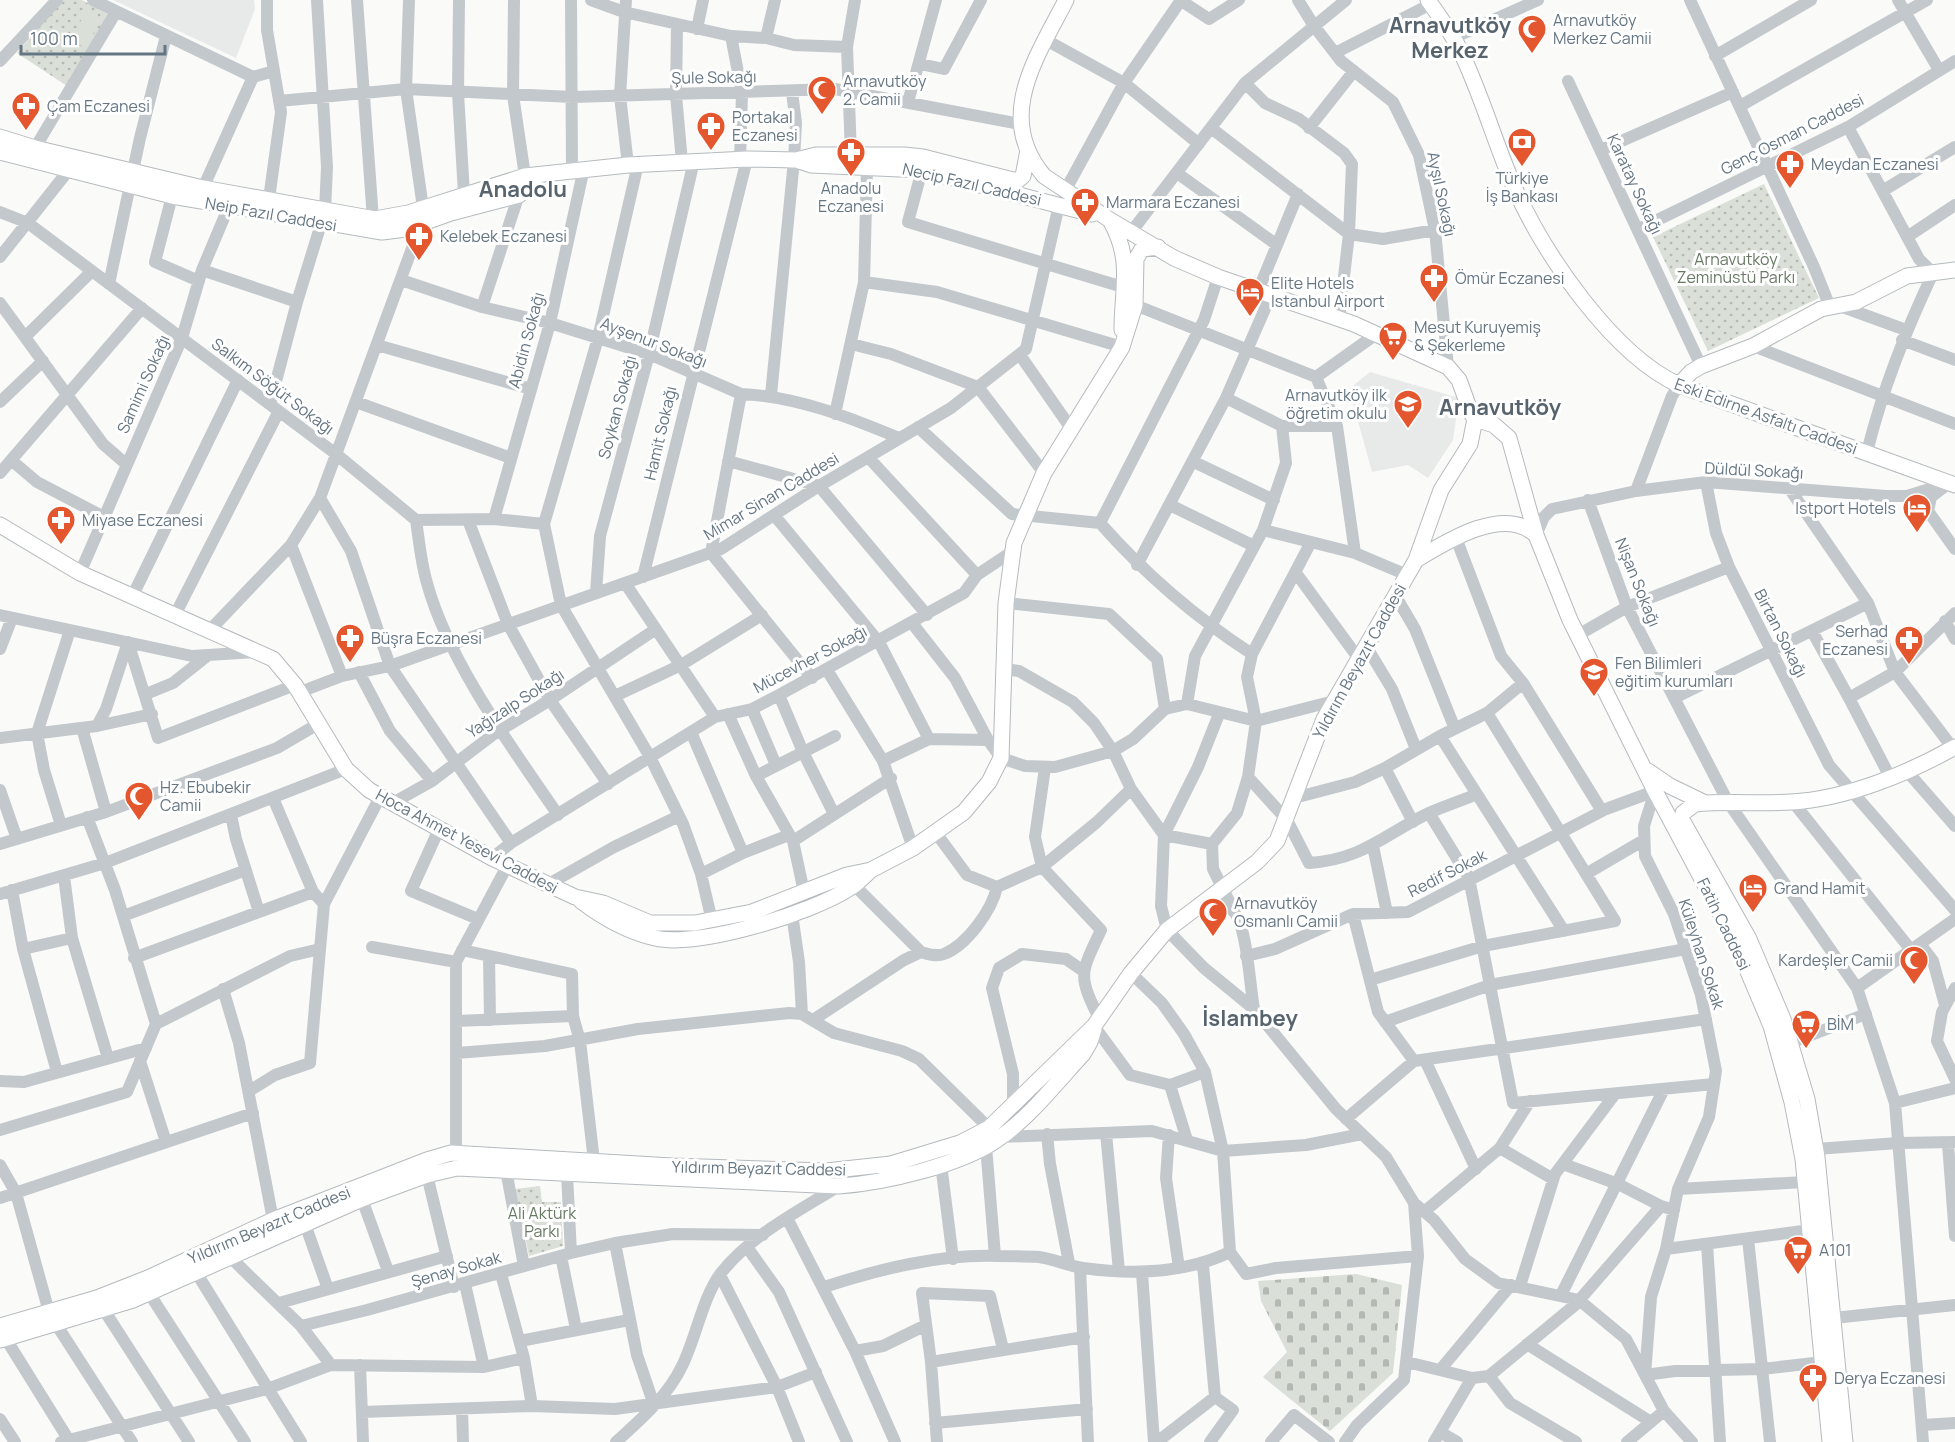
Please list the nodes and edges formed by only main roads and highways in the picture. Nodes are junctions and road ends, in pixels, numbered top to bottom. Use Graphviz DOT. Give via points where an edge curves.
graph roads {
  1 [pos="1066,0"];
  2 [pos="1430,2"];
  3 [pos="0,136"];
  4 [pos="1028,150"];
  5 [pos="0,152"];
  6 [pos="795,160"];
  7 [pos="530,176"];
  8 [pos="132,179"];
  9 [pos="1062,198"];
  10 [pos="324,217"];
  11 [pos="1110,220"];
  12 [pos="1132,231"];
  13 [pos="1158,248"];
  14 [pos="1136,259"];
  15 [pos="1955,270"];
  16 [pos="1122,347"];
  17 [pos="1679,385"];
  18 [pos="1475,419"];
  19 [pos="1952,484"];
  20 [pos="1428,522"];
  21 [pos="0,525"];
  22 [pos="1536,535"];
  23 [pos="1451,539"];
  24 [pos="1416,560"];
  25 [pos="1954,749"];
  26 [pos="1643,766"];
  27 [pos="1655,791"];
  28 [pos="1705,803"];
  29 [pos="1682,820"];
  30 [pos="871,870"];
  31 [pos="576,897"];
  32 [pos="1097,1022"];
  33 [pos="995,1133"];
  34 [pos="53,1318"];
  35 [pos="2,1335"];
  36 [pos="1830,1442"];
  37 [pos="1845,1442"];
  1 -- 4 [label="main road" via="1029,75 1020,106 1020,124"];
  2 -- 17 [label="main road, Eski Edirne Asfaltı Caddesi" via="1466,64 1515,189 1573,285 1622,345"];
  3 -- 8 [label="main road"];
  4 -- 6 [label="main road, Necip Fazıl Caddesi" via="1023,176 1017,181 923,157 810,155"];
  4 -- 9 [label="main road"];
  5 -- 8 [label="main road, Neip Fazıl Caddesi" via="68,171"];
  6 -- 7 [label="main road, Necip Fazıl Caddesi" via="633,165"];
  6 -- 9 [label="main road, Necip Fazıl Caddesi" via="811,165 922,170"];
  7 -- 10 [label="main road, Necip Fazıl Caddesi" via="393,217"];
  7 -- 10 [label="main road, Neip Fazıl Caddesi" via="519,195 400,231 382,232"];
  8 -- 10 [label="main road" via="269,199"];
  8 -- 10 [label="main road, Neip Fazıl Caddesi" via="172,196"];
  9 -- 11 [label="main road, Necip Fazıl Caddesi"];
  11 -- 12 [label="main road, Necip Fazıl Caddesi"];
  11 -- 16 [label="main road, Hoca Ahmet Yesevi Caddesi" via="1124,251"];
  12 -- 13 [label="main road"];
  12 -- 14 [label="main road, Hoca Ahmet Yesevi Caddesi"];
  13 -- 14 [label="main road" via="1142,249"];
  13 -- 18 [label="main road" via="1218,277 1339,319 1448,367 1459,380"];
  14 -- 16 [label="main road, Hoca Ahmet Yesevi Caddesi" via="1135,305"];
  15 -- 17 [label="main road" via="1907,276 1856,302 1835,306 1701,366"];
  16 -- 30 [label="main road, Hoca Ahmet Yesevi Caddesi" via="1044,473 1013,551 1006,603 1001,758 964,812 913,848"];
  17 -- 19 [label="main road, Eski Edirne Asfaltı Caddesi"];
  18 -- 20 [label="main road, Yıldırım Beyazıt Caddesi" via="1470,444 1441,490"];
  18 -- 22 [label="main road, Fatih Caddesi" via="1494,425 1509,438"];
  20 -- 23 [label="main road" via="1436,536"];
  20 -- 24 [label="main road, Yıldırım Beyazıt Caddesi"];
  21 -- 31 [label="main road, Hoca Ahmet Yesevi Caddesi" via="80,573 211,629 278,663 345,769 385,800 507,866"];
  22 -- 23 [label="main road" via="1527,526 1514,523"];
  22 -- 26 [label="main road, Fatih Caddesi" via="1578,635"];
  23 -- 24 [label="main road"];
  24 -- 32 [label="main road, Yıldırım Beyazıt Caddesi" via="1334,701 1317,735 1287,820 1268,851 1167,930"];
  25 -- 28 [label="main road" via="1890,777 1793,802"];
  26 -- 27 [label="main road, Fatih Caddesi"];
  26 -- 28 [label="main road" via="1670,786"];
  27 -- 29 [label="main road" via="1671,801"];
  27 -- 36 [label="main road, Fatih Caddesi" via="1735,941 1770,1026 1791,1102 1805,1182"];
  28 -- 29 [label="main road" via="1686,808"];
  29 -- 37 [label="main road" via="1749,939 1783,1019 1807,1099 1816,1149"];
  30 -- 31 [label="main road, Hoca Ahmet Yesevi Caddesi" via="847,875 752,912 681,924 650,923 603,903"];
  30 -- 31 [label="main road" via="854,885 792,914 734,931 666,939 614,922"];
  32 -- 33 [label="main road, Yıldırım Beyazıt Caddesi" via="1013,1106"];
  32 -- 33 [label="main road" via="1083,1054"];
  33 -- 34 [label="main road, Yıldırım Beyazıt Caddesi" via="891,1164 855,1170 772,1170 456,1153 426,1160 273,1220"];
  33 -- 34 [label="main road" via="986,1146 941,1164 875,1182 839,1186 473,1167 428,1175 362,1199 149,1293 104,1310"];
  34 -- 35 [label="main road, Yıldırım Beyazıt Caddesi"];
}
